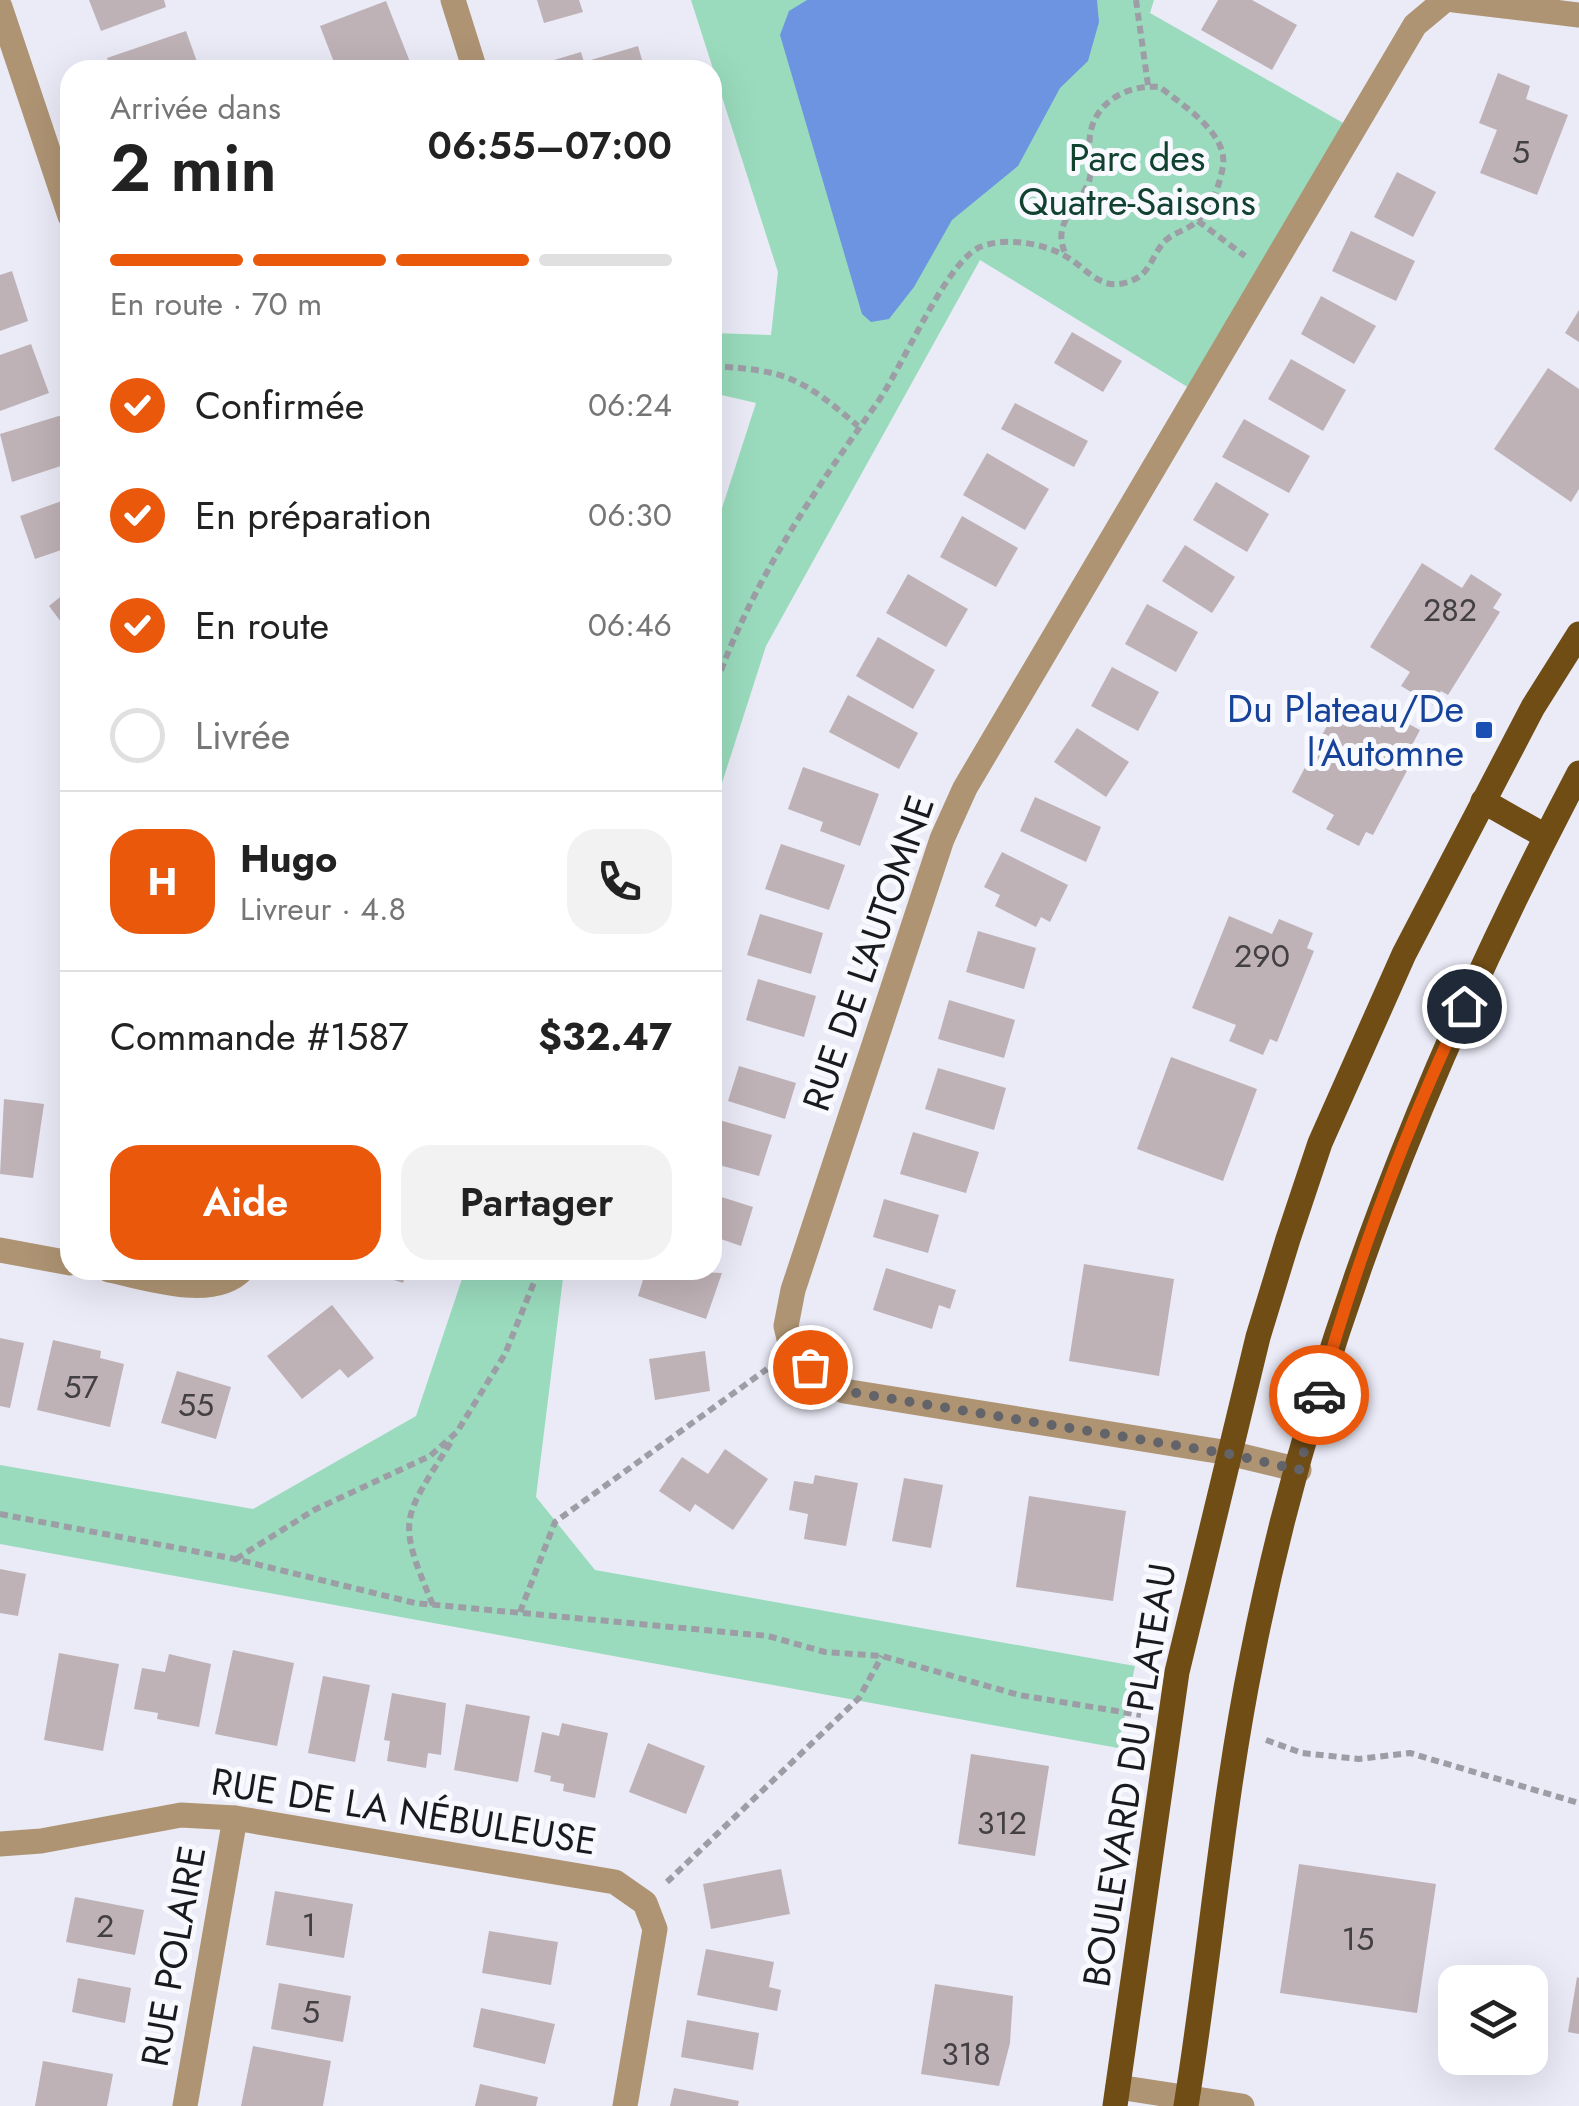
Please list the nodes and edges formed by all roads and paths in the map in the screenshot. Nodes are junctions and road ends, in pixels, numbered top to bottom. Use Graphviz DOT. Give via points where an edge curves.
graph roads {
  1 [pos="453,0"];
  2 [pos="1136,0"];
  3 [pos="1445,0"];
  4 [pos="1454,0"];
  5 [pos="0,7"];
  6 [pos="1579,15"];
  7 [pos="473,60"];
  8 [pos="1148,86"];
  9 [pos="60,186"];
  10 [pos="1198,221"];
  11 [pos="1067,257"];
  12 [pos="1267,273"];
  13 [pos="722,367"];
  14 [pos="858,426"];
  15 [pos="1579,634"];
  16 [pos="722,668"];
  17 [pos="1579,773"];
  18 [pos="1483,801"];
  19 [pos="1545,836"];
  20 [pos="0,1250"];
  21 [pos="60,1261"];
  22 [pos="175,1280"];
  23 [pos="219,1280"];
  24 [pos="534,1280"];
  25 [pos="792,1351"];
  26 [pos="457,1432"];
  27 [pos="1229,1454"];
  28 [pos="1299,1470"];
  29 [pos="0,1514"];
  30 [pos="235,1559"];
  31 [pos="434,1605"];
  32 [pos="520,1612"];
  33 [pos="882,1656"];
  34 [pos="1141,1714"];
  35 [pos="1262,1739"];
  36 [pos="1579,1802"];
  37 [pos="235,1818"];
  38 [pos="0,1844"];
  39 [pos="645,1904"];
  40 [pos="1116,2097"];
  41 [pos="1186,2102"];
  42 [pos="184,2106"];
  43 [pos="625,2106"];
  44 [pos="1242,2106"];
  1 -- 7 [label="street"];
  2 -- 8 [label="path"];
  3 -- 12 [label="street, RUE DE L'AUTOMNE" via="1415,25"];
  4 -- 6 [label="street"];
  5 -- 9 [label="street"];
  8 -- 10 [label="path" via="1160,87 1210,130 1224,156 1221,180"];
  8 -- 11 [label="path" via="1108,101 1096,117 1092,173 1062,228"];
  10 -- 11 [label="path" via="1164,242 1133,280 1102,283"];
  10 -- 12 [label="path"];
  11 -- 14 [label="path" via="1008,242 978,248"];
  12 -- 25 [label="street, RUE DE L'AUTOMNE" via="957,805 793,1290 786,1326"];
  13 -- 14 [label="path" via="792,376"];
  14 -- 16 [label="path" via="766,568"];
  15 -- 18 [label="main road, BOULEVARD DU PLATEAU"];
  17 -- 19 [label="main road"];
  18 -- 19 [label="main road"];
  18 -- 27 [label="main road, BOULEVARD DU PLATEAU" via="1396,970 1320,1143 1258,1337"];
  19 -- 28 [label="main road" via="1403,1146 1335,1340"];
  20 -- 21 [label="street"];
  22 -- 23 [label="street"];
  24 -- 26 [label="path" via="505,1354"];
  25 -- 27 [label="street" via="844,1391"];
  25 -- 32 [label="path" via="555,1522"];
  26 -- 30 [label="path" via="430,1456 314,1510"];
  26 -- 31 [label="path" via="415,1499 406,1528"];
  27 -- 28 [label="street"];
  27 -- 40 [label="main road, BOULEVARD DU PLATEAU" via="1177,1672"];
  28 -- 41 [label="main road" via="1237,1733"];
  29 -- 30 [label="path"];
  30 -- 31 [label="path" via="364,1594"];
  31 -- 32 [label="path"];
  32 -- 33 [label="path" via="768,1636 825,1652"];
  33 -- 34 [label="path" via="1019,1695"];
  33 -- 39 [label="path" via="859,1698"];
  35 -- 36 [label="path" via="1359,1759 1410,1753"];
  37 -- 38 [label="street, RUE DE LA NÉBULEUSE" via="181,1815"];
  37 -- 39 [label="street, RUE DE LA NÉBULEUSE" via="582,1874 615,1882"];
  37 -- 42 [label="street, RUE POLAIRE"];
  39 -- 43 [label="street" via="654,1929 652,1964"];
  40 -- 41 [label="street"];
  41 -- 44 [label="street"];
}
